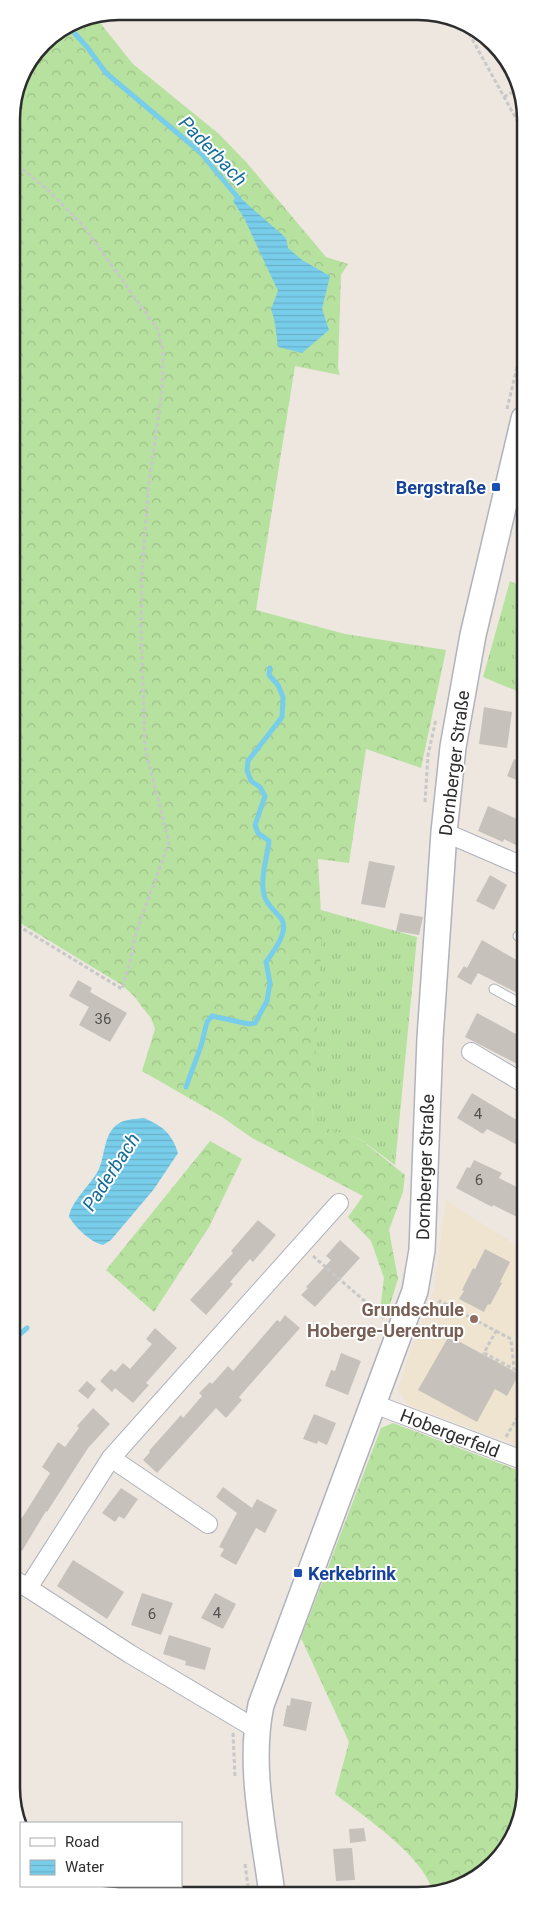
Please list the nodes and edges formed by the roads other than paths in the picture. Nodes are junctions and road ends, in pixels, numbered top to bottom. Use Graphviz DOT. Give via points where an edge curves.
graph roads {
  1 [pos="517,449"];
  2 [pos="444,832"];
  3 [pos="517,864"];
  4 [pos="494,989"];
  5 [pos="517,1002"];
  6 [pos="471,1052"];
  7 [pos="517,1079"];
  8 [pos="339,1203"];
  9 [pos="374,1404"];
  10 [pos="111,1458"];
  11 [pos="517,1458"];
  12 [pos="208,1524"];
  13 [pos="20,1583"];
  14 [pos="28,1588"];
  15 [pos="248,1724"];
  16 [pos="271,1887"];
  1 -- 2 [label="street, Dornberger Straße" via="473,635 453,747"];
  2 -- 3 [label="street"];
  2 -- 9 [label="street, Dornberger Straße" via="430,1038 422,1250 413,1301"];
  4 -- 5 [label="lane"];
  6 -- 7 [label="street"];
  8 -- 10 [label="street"];
  9 -- 11 [label="street, Hobergerfeld"];
  9 -- 15 [label="street, Dornberger Straße" via="261,1705"];
  10 -- 12 [label="street"];
  10 -- 14 [label="street"];
  13 -- 14 [label="street"];
  14 -- 15 [label="street" via="130,1654"];
  15 -- 16 [label="street, Dornberger Straße"];
}
